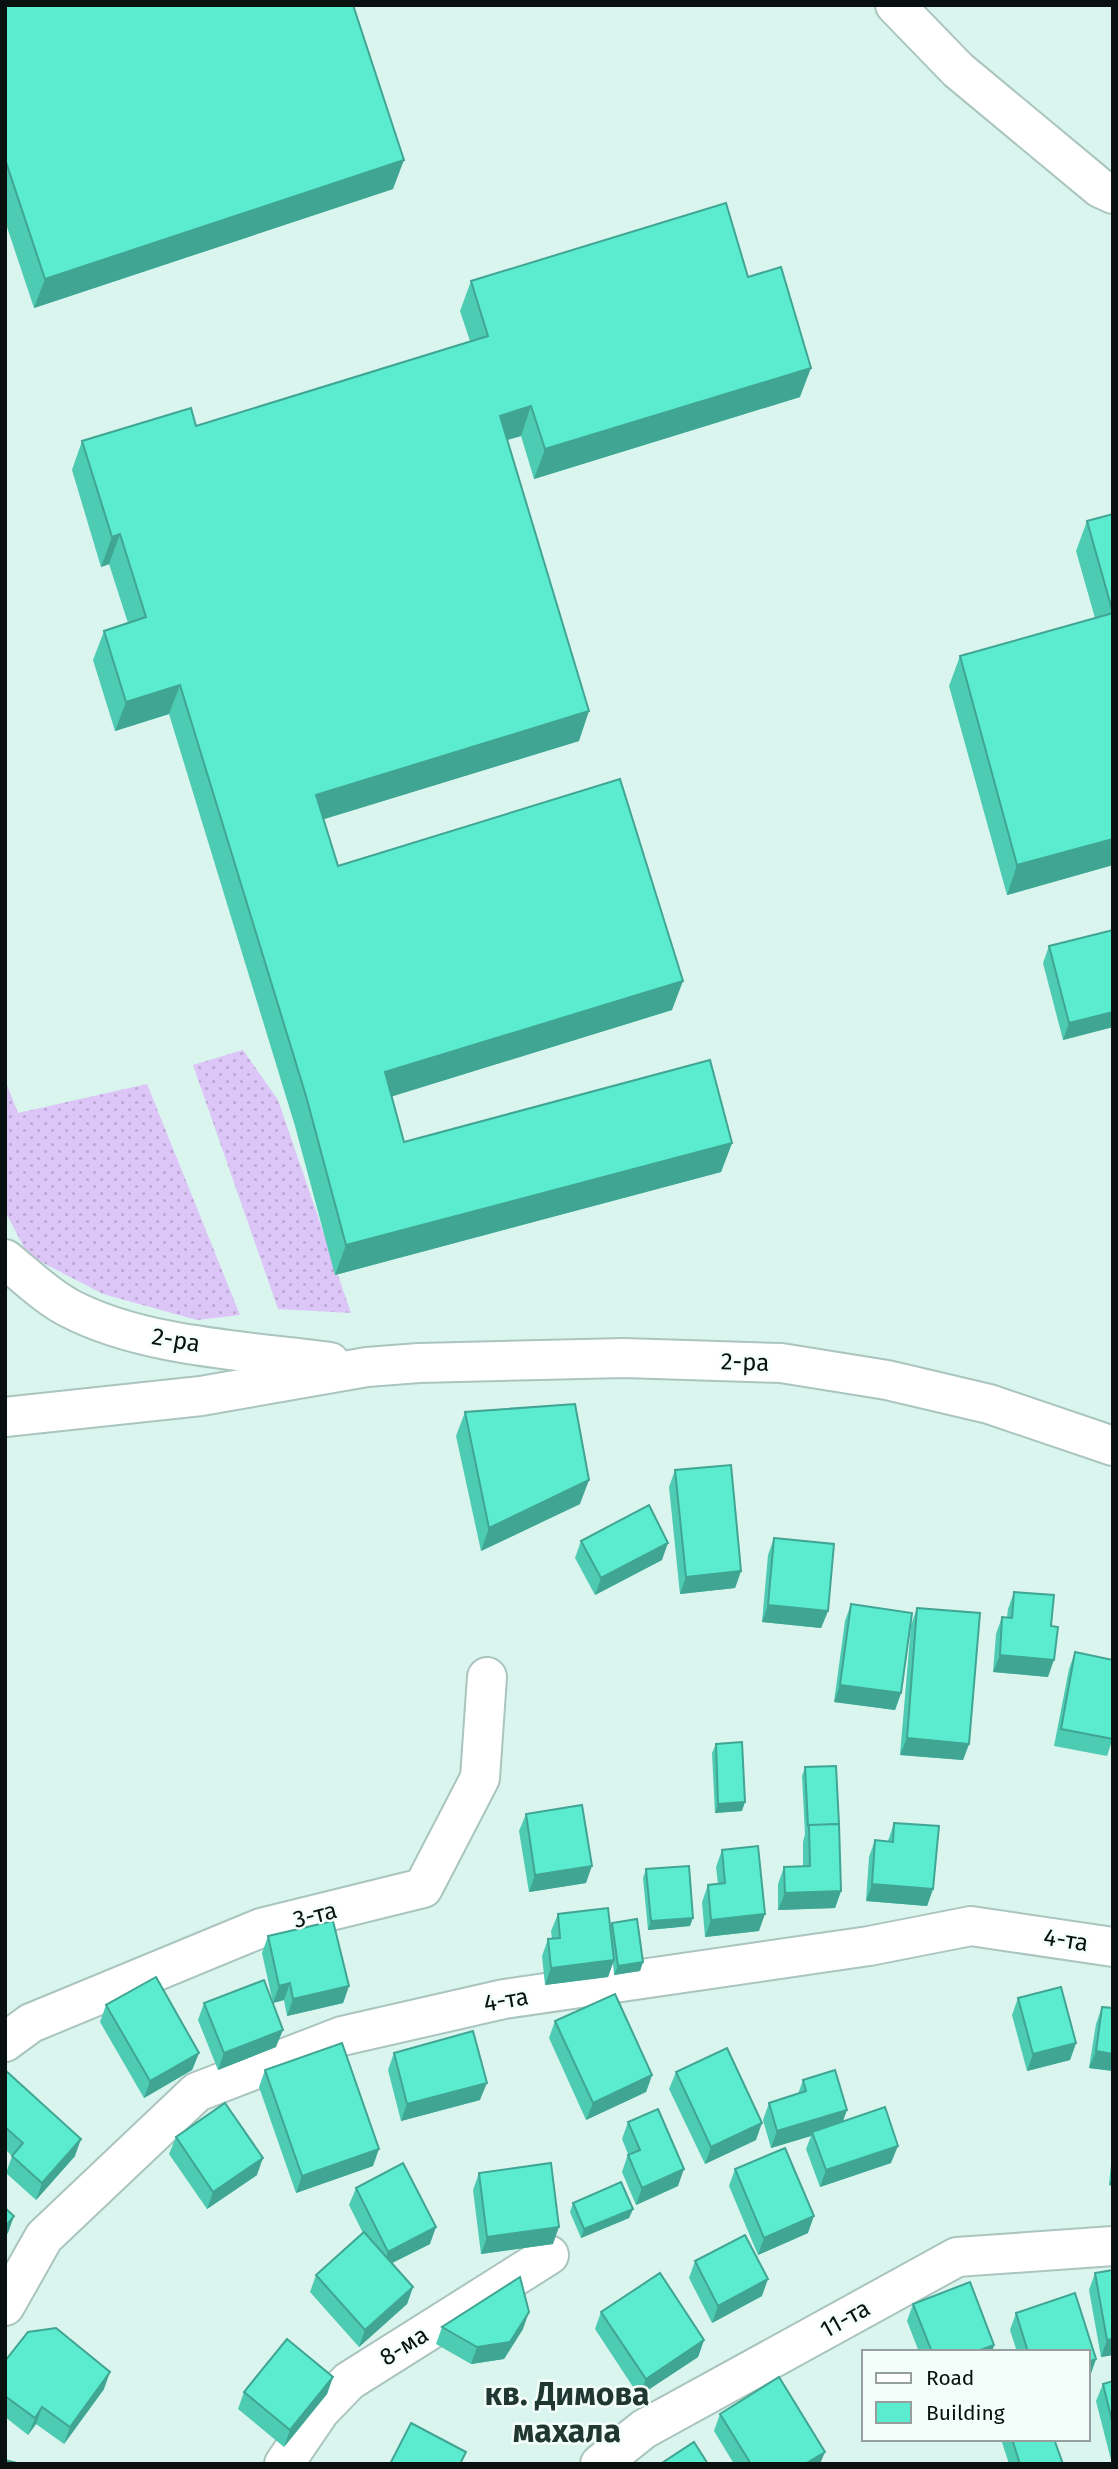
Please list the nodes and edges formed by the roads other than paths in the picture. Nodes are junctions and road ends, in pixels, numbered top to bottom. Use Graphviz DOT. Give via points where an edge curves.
graph roads {
  1 [pos="895,5"];
  2 [pos="1113,194"];
  3 [pos="5,1259"];
  4 [pos="367,1367"];
  5 [pos="5,1418"];
  6 [pos="1113,1446"];
  7 [pos="488,1677"];
  8 [pos="1113,1947"];
  9 [pos="5,2042"];
  10 [pos="1113,2246"];
  11 [pos="549,2255"];
  12 [pos="5,2306"];
  13 [pos="284,2464"];
  14 [pos="600,2464"];
  1 -- 2 [label="street" via="958,70"];
  3 -- 4 [label="street, 2-ра" via="68,1308 122,1329 167,1340"];
  4 -- 5 [label="street, 2-ра" via="201,1396"];
  4 -- 6 [label="street, 2-ра" via="624,1357 781,1363 887,1380 989,1404"];
  7 -- 9 [label="street, 3-та" via="480,1778 423,1888 261,1928 31,2023"];
  8 -- 12 [label="street, 4-та" via="971,1926 869,1946 504,1999 342,2036 197,2092 44,2237"];
  10 -- 14 [label="street, 11-та" via="957,2257 644,2429"];
  11 -- 13 [label="street, 8-ма" via="349,2381 320,2411"];
}
